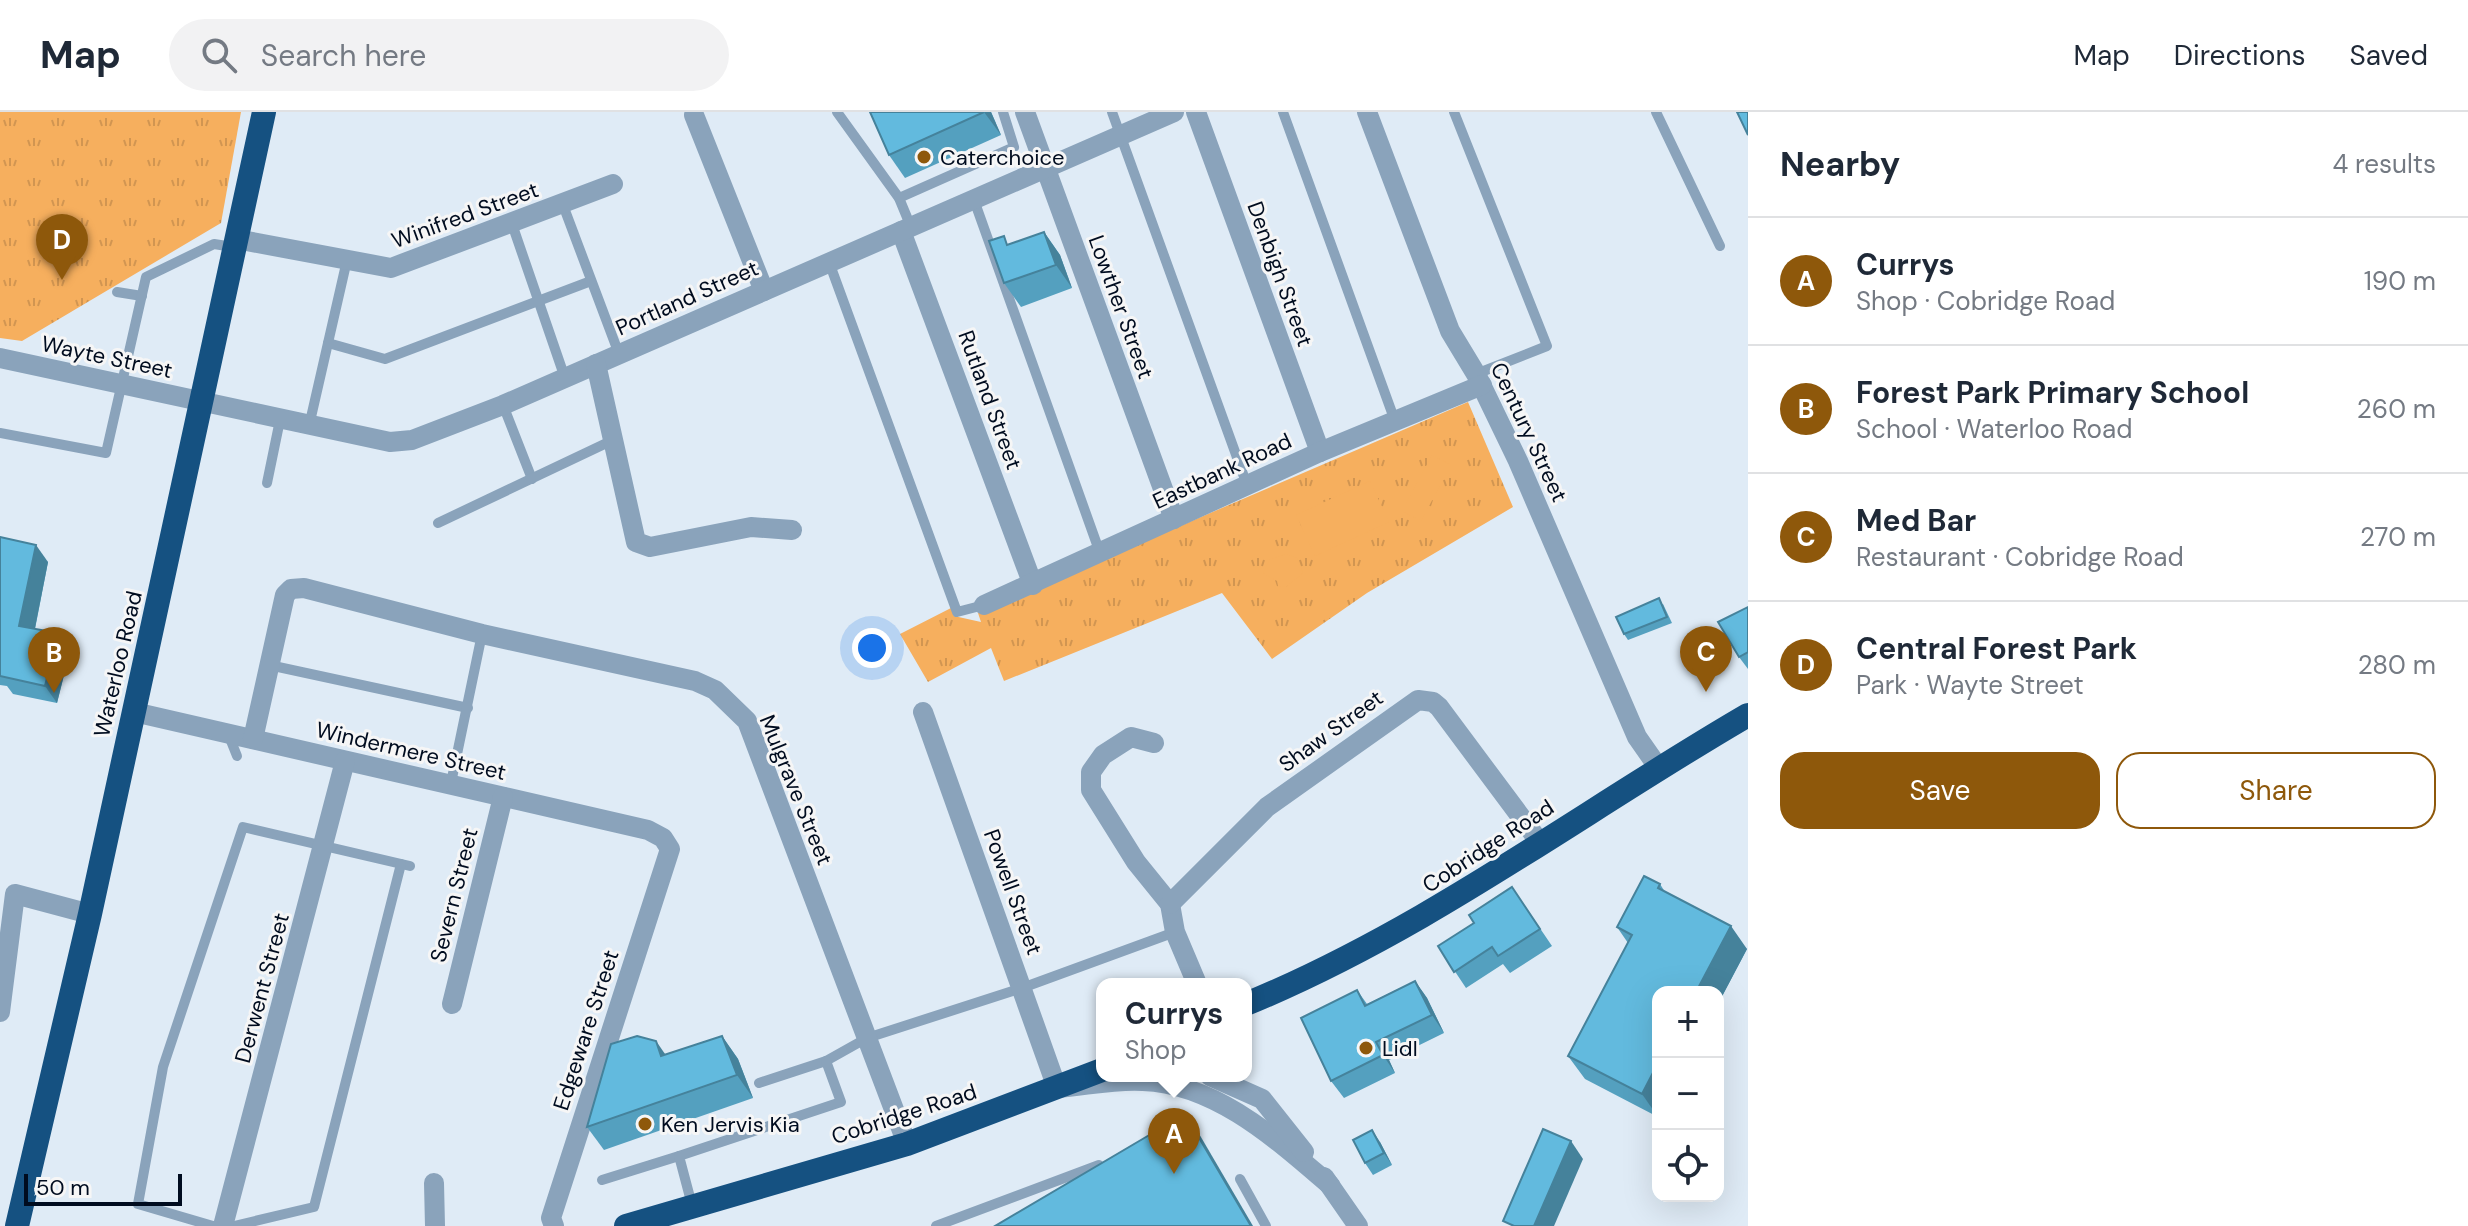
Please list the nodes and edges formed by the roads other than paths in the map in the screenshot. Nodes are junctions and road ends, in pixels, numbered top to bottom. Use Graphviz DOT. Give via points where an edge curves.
graph roads {
  1 [pos="264,112"];
  2 [pos="837,112"];
  3 [pos="1003,112"];
  4 [pos="1025,112"];
  5 [pos="1112,112"];
  6 [pos="1174,112"];
  7 [pos="1196,112"];
  8 [pos="1283,112"];
  9 [pos="1367,112"];
  10 [pos="1454,112"];
  11 [pos="1656,112"];
  12 [pos="694,115"];
  13 [pos="1121,137"];
  14 [pos="1045,169"];
  15 [pos="613,184"];
  16 [pos="899,198"];
  17 [pos="974,200"];
  18 [pos="563,205"];
  19 [pos="512,224"];
  20 [pos="906,229"];
  21 [pos="235,243"];
  22 [pos="1720,246"];
  23 [pos="347,260"];
  24 [pos="829,262"];
  25 [pos="591,281"];
  26 [pos="764,291"];
  27 [pos="117,292"];
  28 [pos="142,296"];
  29 [pos="539,301"];
  30 [pos="328,343"];
  31 [pos="619,354"];
  32 [pos="0,358"];
  33 [pos="596,364"];
  34 [pos="565,378"];
  35 [pos="123,385"];
  36 [pos="1481,385"];
  37 [pos="204,403"];
  38 [pos="503,405"];
  39 [pos="280,420"];
  40 [pos="1395,421"];
  41 [pos="309,426"];
  42 [pos="0,433"];
  43 [pos="613,440"];
  44 [pos="1320,452"];
  45 [pos="532,479"];
  46 [pos="267,483"];
  47 [pos="1247,485"];
  48 [pos="1174,519"];
  49 [pos="438,523"];
  50 [pos="792,530"];
  51 [pos="1100,553"];
  52 [pos="1033,585"];
  53 [pos="984,605"];
  54 [pos="482,634"];
  55 [pos="269,665"];
  56 [pos="468,708"];
  57 [pos="134,712"];
  58 [pos="923,712"];
  59 [pos="1748,715"];
  60 [pos="228,735"];
  61 [pos="253,739"];
  62 [pos="1154,743"];
  63 [pos="237,756"];
  64 [pos="345,761"];
  65 [pos="1658,767"];
  66 [pos="451,783"];
  67 [pos="503,797"];
  68 [pos="1541,844"];
  69 [pos="325,845"];
  70 [pos="670,849"];
  71 [pos="7,893"];
  72 [pos="1170,904"];
  73 [pos="90,914"];
  74 [pos="1175,932"];
  75 [pos="1194,978"];
  76 [pos="1022,988"];
  77 [pos="1252,1002"];
  78 [pos="452,1004"];
  79 [pos="0,1012"];
  80 [pos="867,1038"];
  81 [pos="826,1061"];
  82 [pos="1096,1072"];
  83 [pos="1132,1082"];
  84 [pos="1149,1082"];
  85 [pos="1224,1082"];
  86 [pos="1250,1082"];
  87 [pos="759,1083"];
  88 [pos="1057,1088"];
  89 [pos="1262,1099"];
  90 [pos="907,1144"];
  91 [pos="679,1156"];
  92 [pos="1099,1165"];
  93 [pos="1240,1179"];
  94 [pos="602,1180"];
  95 [pos="434,1183"];
  96 [pos="1330,1185"];
  97 [pos="692,1207"];
  98 [pos="17,1226"];
  99 [pos="213,1226"];
  100 [pos="223,1226"];
  101 [pos="234,1226"];
  102 [pos="435,1226"];
  103 [pos="554,1226"];
  104 [pos="626,1226"];
  105 [pos="936,1226"];
  106 [pos="1266,1226"];
  107 [pos="1358,1226"];
  1 -- 21 [label="highway, Waterloo Road"];
  2 -- 16 [label="lane"];
  3 -- 16 [label="lane" via="1014,147"];
  4 -- 14 [label="street, Lowther Street"];
  5 -- 13 [label="lane"];
  6 -- 13 [label="street, Portland Street"];
  7 -- 44 [label="street, Denbigh Street"];
  8 -- 40 [label="lane"];
  9 -- 36 [label="street, Century Street" via="1450,331"];
  10 -- 36 [label="lane" via="1547,346"];
  11 -- 22 [label="lane"];
  12 -- 26 [label="street"];
  13 -- 14 [label="street, Portland Street"];
  13 -- 47 [label="lane"];
  14 -- 17 [label="street, Portland Street"];
  14 -- 48 [label="street, Lowther Street"];
  15 -- 18 [label="street, Winifred Street"];
  16 -- 20 [label="lane"];
  17 -- 20 [label="street, Portland Street"];
  17 -- 51 [label="lane"];
  18 -- 19 [label="street, Winifred Street"];
  18 -- 25 [label="lane"];
  19 -- 23 [label="street, Winifred Street" via="391,268"];
  19 -- 29 [label="lane"];
  20 -- 24 [label="street, Portland Street"];
  20 -- 52 [label="street, Rutland Street"];
  21 -- 23 [label="street, Winifred Street"];
  21 -- 28 [label="lane" via="214,244 146,277"];
  21 -- 37 [label="highway, Waterloo Road"];
  23 -- 30 [label="lane"];
  24 -- 26 [label="street, Portland Street"];
  24 -- 53 [label="lane" via="957,612"];
  25 -- 29 [label="lane"];
  25 -- 31 [label="lane"];
  26 -- 31 [label="street, Portland Street"];
  27 -- 28 [label="lane"];
  28 -- 35 [label="lane"];
  29 -- 30 [label="lane" via="385,359"];
  29 -- 34 [label="lane"];
  30 -- 41 [label="lane"];
  31 -- 33 [label="street, Portland Street"];
  32 -- 35 [label="street, Wayte Street"];
  33 -- 34 [label="street, Portland Street"];
  33 -- 43 [label="street"];
  34 -- 38 [label="street, Portland Street"];
  35 -- 37 [label="street, Wayte Street"];
  35 -- 42 [label="lane" via="106,453"];
  36 -- 40 [label="street, Eastbank Road"];
  36 -- 65 [label="street, Century Street" via="1637,737"];
  37 -- 39 [label="street, Portland Street"];
  37 -- 57 [label="highway, Waterloo Road"];
  38 -- 41 [label="street, Portland Street" via="401,443"];
  38 -- 45 [label="lane"];
  39 -- 41 [label="street, Portland Street"];
  39 -- 46 [label="lane"];
  40 -- 44 [label="street, Eastbank Road"];
  43 -- 45 [label="lane"];
  43 -- 50 [label="street" via="636,542 650,547 751,527"];
  44 -- 47 [label="street, Eastbank Road"];
  45 -- 49 [label="lane"];
  47 -- 48 [label="street, Eastbank Road"];
  48 -- 51 [label="street, Eastbank Road"];
  51 -- 52 [label="street, Eastbank Road"];
  52 -- 53 [label="street, Eastbank Road"];
  54 -- 55 [label="street, Mulgrave Street" via="291,589 285,595"];
  54 -- 56 [label="lane"];
  54 -- 80 [label="street, Mulgrave Street" via="695,681 731,704 747,721"];
  55 -- 56 [label="lane"];
  55 -- 61 [label="street"];
  56 -- 66 [label="lane"];
  57 -- 60 [label="street, Windermere Street"];
  57 -- 73 [label="highway, Waterloo Road"];
  58 -- 76 [label="street, Powell Street"];
  59 -- 65 [label="highway, Cobridge Road"];
  60 -- 61 [label="street, Windermere Street"];
  60 -- 63 [label="lane"];
  61 -- 64 [label="street, Windermere Street"];
  62 -- 72 [label="street" via="1131,737 1103,755 1091,772 1091,790 1136,862"];
  64 -- 66 [label="street, Windermere Street"];
  64 -- 69 [label="street, Derwent Street"];
  65 -- 68 [label="highway, Cobridge Road"];
  66 -- 67 [label="street, Windermere Street"];
  67 -- 70 [label="street, Windermere Street" via="648,830"];
  67 -- 78 [label="street, Severn Street"];
  68 -- 72 [label="street, Shaw Street" via="1439,707 1418,700 1267,807"];
  68 -- 77 [label="highway, Cobridge Road" via="1422,919"];
  69 -- 99 [label="lane" via="243,827 163,1067 138,1204"];
  69 -- 100 [label="street, Derwent Street"];
  69 -- 101 [label="lane" via="406,865 314,1207"];
  70 -- 103 [label="street, Edgeware Street" via="551,1218"];
  71 -- 73 [label="street"];
  71 -- 79 [label="street"];
  72 -- 74 [label="street"];
  73 -- 98 [label="highway, Waterloo Road"];
  74 -- 75 [label="street"];
  74 -- 76 [label="lane"];
  76 -- 80 [label="lane"];
  76 -- 88 [label="street, Powell Street"];
  80 -- 81 [label="lane"];
  80 -- 90 [label="street, Mulgrave Street"];
  81 -- 87 [label="lane"];
  81 -- 91 [label="lane" via="841,1102"];
  82 -- 88 [label="highway, Cobridge Road"];
  83 -- 88 [label="street"];
  84 -- 96 [label="street" via="1200,1093 1264,1130"];
  85 -- 89 [label="street"];
  86 -- 89 [label="street"];
  88 -- 90 [label="highway, Cobridge Road"];
  89 -- 96 [label="street"];
  90 -- 97 [label="highway, Cobridge Road"];
  91 -- 94 [label="lane"];
  91 -- 97 [label="lane"];
  92 -- 105 [label="lane"];
  93 -- 106 [label="lane"];
  95 -- 102 [label="street"];
  96 -- 107 [label="street"];
  97 -- 104 [label="highway, Cobridge Road"];
}
